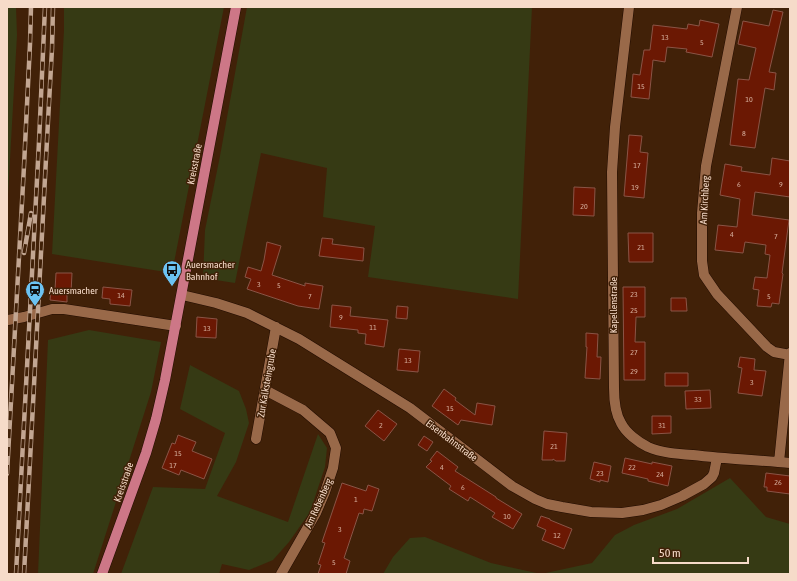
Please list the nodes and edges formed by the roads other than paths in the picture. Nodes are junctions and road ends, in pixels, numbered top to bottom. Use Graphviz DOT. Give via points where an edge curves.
graph roads {
  1 [pos="236,7"];
  2 [pos="628,7"];
  3 [pos="737,7"];
  4 [pos="182,295"];
  5 [pos="8,320"];
  6 [pos="176,326"];
  7 [pos="276,327"];
  8 [pos="790,354"];
  9 [pos="265,390"];
  10 [pos="256,439"];
  11 [pos="717,458"];
  12 [pos="779,462"];
  13 [pos="790,463"];
  14 [pos="102,574"];
  15 [pos="281,574"];
  1 -- 4 [label="main road, Kreisstraße"];
  2 -- 11 [label="street, Kapellenstraße" via="612,172 616,414 627,432 648,446 662,451"];
  3 -- 8 [label="street, Am Kirchberg" via="706,166 702,213 704,275 716,294 767,347 774,352"];
  4 -- 6 [label="main road, Kreisstraße"];
  4 -- 7 [label="street, Eisenbahnstraße" via="247,313"];
  5 -- 6 [label="street" via="52,309 64,309"];
  6 -- 14 [label="main road, Kreisstraße" via="156,419"];
  7 -- 9 [label="street, Zur Kalksteingrube"];
  7 -- 11 [label="street, Eisenbahnstraße" via="410,408 512,486 547,504 591,512 622,513 643,510 661,505 704,484 712,477"];
  8 -- 12 [label="street"];
  9 -- 10 [label="street, Zur Kalksteingrube"];
  9 -- 15 [label="street, Am Rebenberg" via="303,410 330,433 336,448 333,468 316,513"];
  11 -- 12 [label="street, Kapellenstraße"];
  12 -- 13 [label="street, Kapellenstraße"];
}
